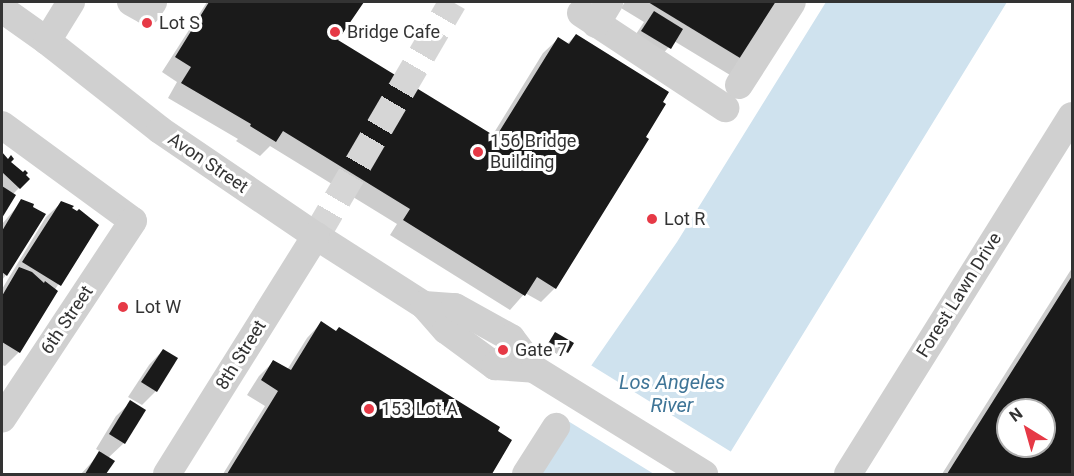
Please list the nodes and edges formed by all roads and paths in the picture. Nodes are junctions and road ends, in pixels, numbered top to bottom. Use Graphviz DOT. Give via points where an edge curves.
graph roads {
  1 [pos="71,2"];
  2 [pos="131,2"];
  3 [pos="153,2"];
  4 [pos="792,2"];
  5 [pos="2,9"];
  6 [pos="595,13"];
  7 [pos="47,41"];
  8 [pos="1072,116"];
  9 [pos="2,125"];
  10 [pos="316,237"];
  11 [pos="2,419"];
  12 [pos="556,427"];
  13 [pos="167,474"];
  14 [pos="526,474"];
  15 [pos="704,474"];
  16 [pos="848,474"];
  1 -- 7 [label="street"];
  2 -- 3 [label="street" via="147,11"];
  4 -- 6 [label="street" via="732,97"];
  5 -- 7 [label="street, Avon Street"];
  7 -- 10 [label="street, Avon Street" via="160,130"];
  8 -- 16 [label="street, Forest Lawn Drive"];
  9 -- 11 [label="street, 6th Street" via="133,221"];
  10 -- 13 [label="street, 8th Street"];
  10 -- 15 [label="street, Avon Street" via="424,305 455,308 511,338 534,369"];
  12 -- 14 [label="street"];
}
